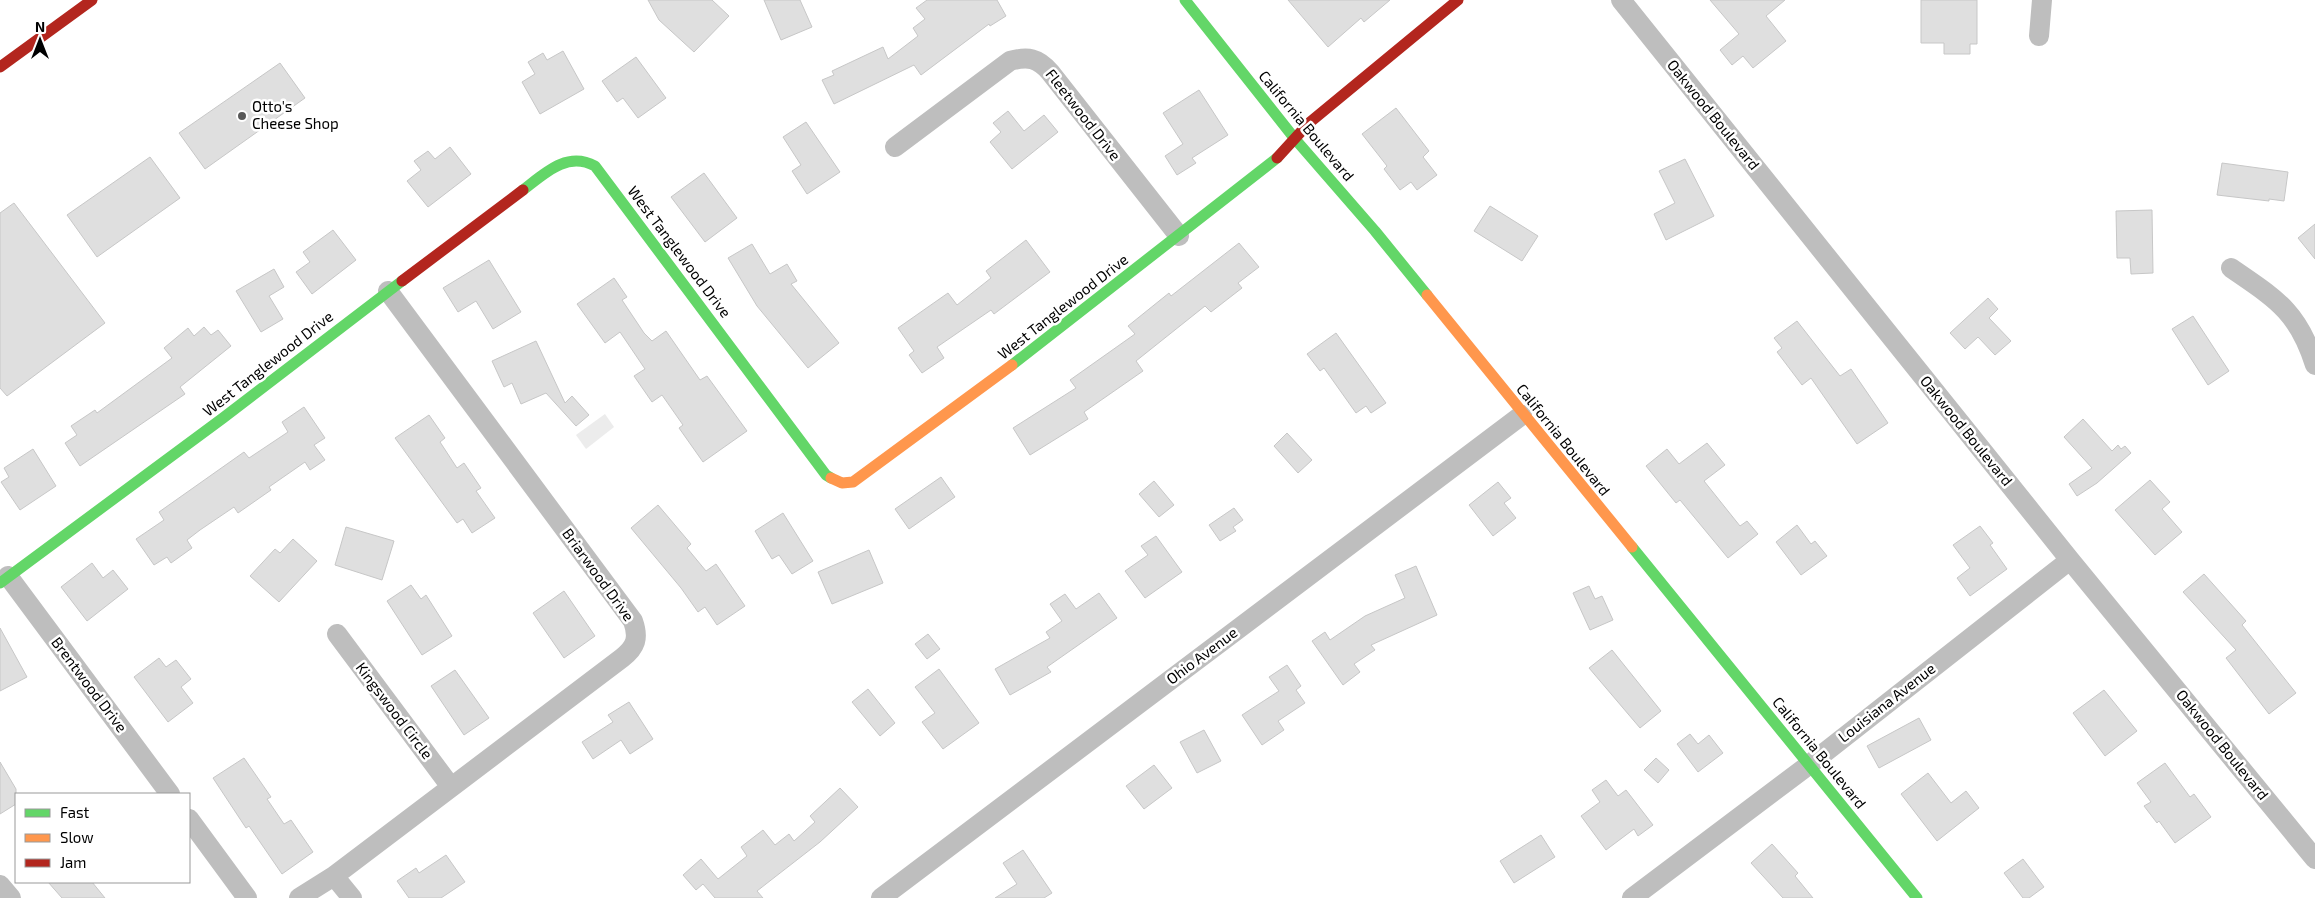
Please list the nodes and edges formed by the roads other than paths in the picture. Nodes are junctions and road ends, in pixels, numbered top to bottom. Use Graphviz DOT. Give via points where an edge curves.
graph roads {
  1 [pos="92,0"];
  2 [pos="1185,0"];
  3 [pos="1458,0"];
  4 [pos="1620,0"];
  5 [pos="2042,0"];
  6 [pos="2039,36"];
  7 [pos="0,67"];
  8 [pos="1294,139"];
  9 [pos="895,147"];
  10 [pos="1179,236"];
  11 [pos="2231,268"];
  12 [pos="388,290"];
  13 [pos="2315,365"];
  14 [pos="1522,415"];
  15 [pos="2070,560"];
  16 [pos="4,580"];
  17 [pos="337,634"];
  18 [pos="1810,764"];
  19 [pos="451,787"];
  20 [pos="169,793"];
  21 [pos="190,820"];
  22 [pos="2314,854"];
  23 [pos="334,876"];
  24 [pos="0,885"];
  25 [pos="11,898"];
  26 [pos="248,898"];
  27 [pos="299,898"];
  28 [pos="352,898"];
  29 [pos="881,898"];
  30 [pos="1632,898"];
  31 [pos="1917,898"];
  1 -- 7 [label="street"];
  2 -- 8 [label="street, California Boulevard"];
  3 -- 8 [label="street, West Tanglewood Drive" via="1309,123"];
  4 -- 15 [label="street, Oakwood Boulevard"];
  5 -- 6 [label="street"];
  8 -- 10 [label="street, West Tanglewood Drive" via="1273,162"];
  8 -- 14 [label="street, California Boulevard" via="1375,231"];
  9 -- 10 [label="street, Fleetwood Drive" via="1010,61 1033,58 1050,72"];
  10 -- 12 [label="street, West Tanglewood Drive" via="987,385 853,482 844,484 834,482 826,475 596,166 586,161 576,159 555,166"];
  11 -- 13 [label="street" via="2278,300 2294,318 2308,341"];
  12 -- 16 [label="street, West Tanglewood Drive" via="223,418"];
  12 -- 19 [label="street, Briarwood Drive" via="633,621 637,633 631,651"];
  14 -- 18 [label="street, California Boulevard"];
  14 -- 29 [label="street, Ohio Avenue"];
  15 -- 18 [label="street, Louisiana Avenue"];
  15 -- 22 [label="street, Oakwood Boulevard"];
  16 -- 20 [label="street, Brentwood Drive"];
  17 -- 19 [label="street, Kingswood Circle"];
  18 -- 30 [label="street, Louisiana Avenue"];
  18 -- 31 [label="street, California Boulevard"];
  19 -- 23 [label="street, Briarwood Drive"];
  21 -- 26 [label="street"];
  23 -- 27 [label="street, Briarwood Drive"];
  23 -- 28 [label="street"];
  24 -- 25 [label="street"];
}
